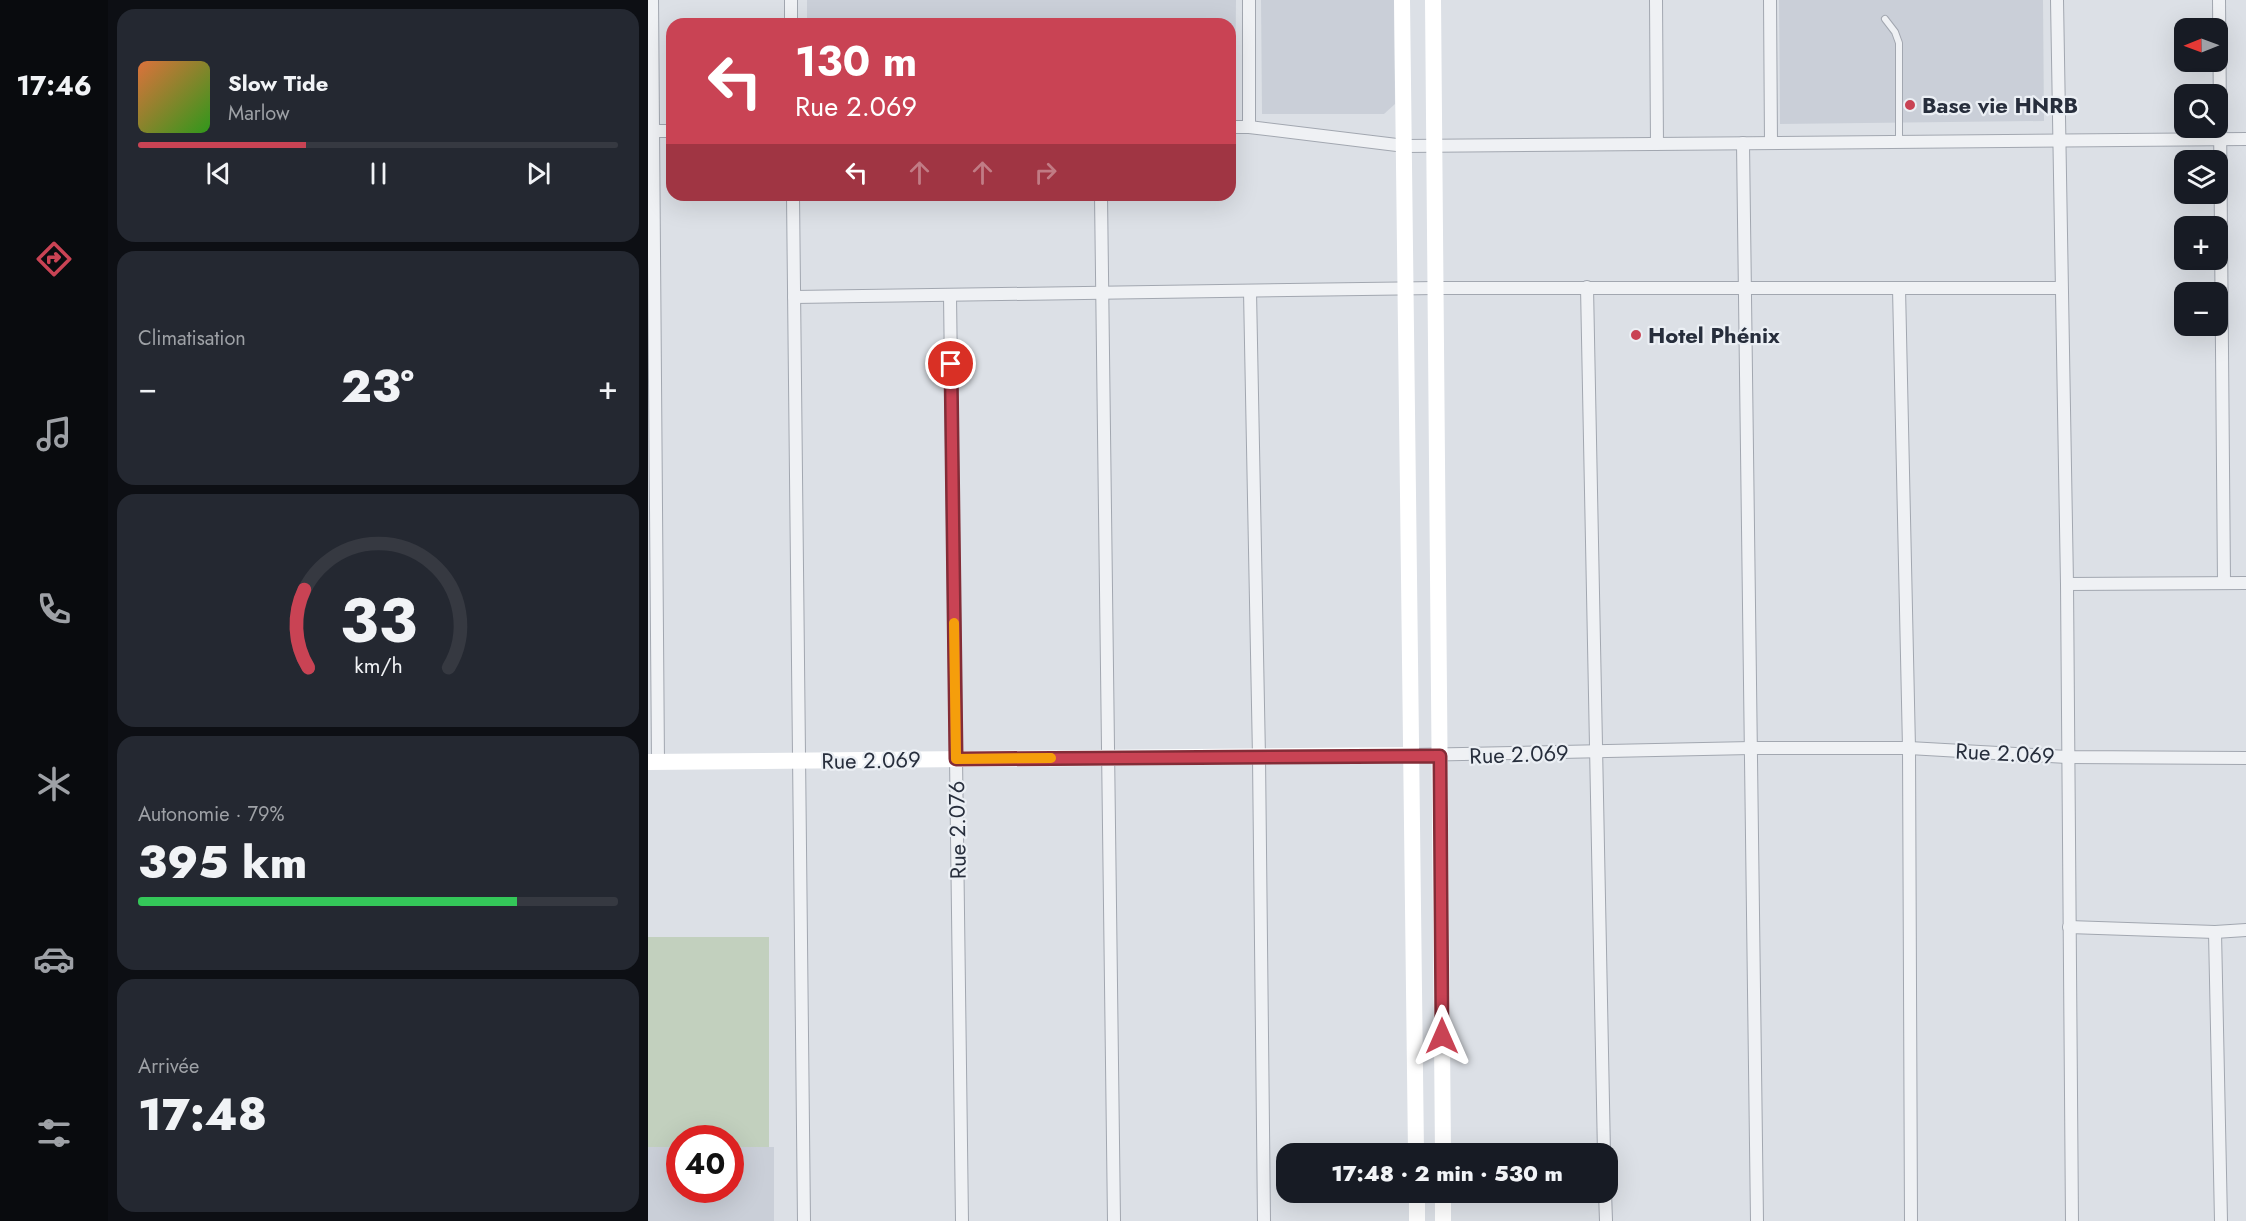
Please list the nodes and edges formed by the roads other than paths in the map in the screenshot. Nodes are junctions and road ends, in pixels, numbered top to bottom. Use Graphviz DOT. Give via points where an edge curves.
graph roads {
  1 [pos="652,0"];
  2 [pos="791,0"];
  3 [pos="1249,0"];
  4 [pos="1402,0"];
  5 [pos="1433,0"];
  6 [pos="1656,0"];
  7 [pos="1770,0"];
  8 [pos="2057,0"];
  9 [pos="2219,0"];
  10 [pos="791,18"];
  11 [pos="1885,19"];
  12 [pos="1236,127"];
  13 [pos="1249,127"];
  14 [pos="651,131"];
  15 [pos="2220,139"];
  16 [pos="2246,139"];
  17 [pos="2058,141"];
  18 [pos="1899,142"];
  19 [pos="1743,143"];
  20 [pos="1771,143"];
  21 [pos="1657,144"];
  22 [pos="1405,146"];
  23 [pos="1433,146"];
  24 [pos="793,201"];
  25 [pos="1101,201"];
  26 [pos="1587,287"];
  27 [pos="1436,288"];
  28 [pos="1746,288"];
  29 [pos="1899,288"];
  30 [pos="2061,288"];
  31 [pos="1407,289"];
  32 [pos="1250,291"];
  33 [pos="1102,293"];
  34 [pos="950,295"];
  35 [pos="794,297"];
  36 [pos="2224,583"];
  37 [pos="2246,583"];
  38 [pos="2067,584"];
  39 [pos="1751,748"];
  40 [pos="1909,748"];
  41 [pos="1597,752"];
  42 [pos="1412,755"];
  43 [pos="1440,756"];
  44 [pos="1259,757"];
  45 [pos="2067,757"];
  46 [pos="1108,758"];
  47 [pos="2246,758"];
  48 [pos="956,759"];
  49 [pos="799,761"];
  50 [pos="653,762"];
  51 [pos="2069,927"];
  52 [pos="2246,930"];
  53 [pos="2215,932"];
  54 [pos="1416,1143"];
  55 [pos="1443,1143"];
  56 [pos="1604,1143"];
  57 [pos="1417,1203"];
  58 [pos="1443,1203"];
  59 [pos="1605,1203"];
  60 [pos="804,1221"];
  61 [pos="962,1221"];
  62 [pos="1114,1221"];
  63 [pos="1264,1221"];
  64 [pos="1417,1221"];
  65 [pos="1443,1221"];
  66 [pos="1606,1221"];
  67 [pos="1757,1221"];
  68 [pos="1911,1221"];
  69 [pos="2072,1221"];
  70 [pos="2221,1221"];
  1 -- 14 [label="street"];
  2 -- 10 [label="street"];
  3 -- 13 [label="street"];
  4 -- 22 [label="street"];
  5 -- 23 [label="street"];
  6 -- 21 [label="street"];
  7 -- 20 [label="street"];
  8 -- 17 [label="street"];
  9 -- 15 [label="street"];
  11 -- 18 [label="lane" via="1899,43"];
  12 -- 13 [label="street"];
  13 -- 22 [label="street"];
  14 -- 50 [label="street"];
  15 -- 16 [label="street"];
  15 -- 17 [label="street"];
  15 -- 36 [label="street"];
  17 -- 18 [label="street"];
  17 -- 30 [label="street"];
  18 -- 20 [label="street"];
  19 -- 20 [label="street"];
  19 -- 21 [label="street"];
  19 -- 28 [label="street"];
  21 -- 23 [label="street"];
  22 -- 23 [label="street"];
  22 -- 31 [label="street"];
  23 -- 27 [label="street"];
  24 -- 35 [label="street"];
  25 -- 33 [label="street"];
  26 -- 27 [label="street"];
  26 -- 28 [label="street"];
  26 -- 41 [label="street"];
  27 -- 31 [label="street"];
  27 -- 43 [label="street"];
  28 -- 29 [label="street"];
  28 -- 39 [label="street"];
  29 -- 30 [label="street"];
  29 -- 40 [label="street"];
  30 -- 38 [label="street"];
  31 -- 32 [label="street"];
  31 -- 42 [label="street"];
  32 -- 33 [label="street"];
  32 -- 44 [label="street"];
  33 -- 34 [label="street"];
  33 -- 46 [label="street"];
  34 -- 35 [label="street"];
  34 -- 48 [label="street, Rue 2.076"];
  35 -- 49 [label="street"];
  36 -- 37 [label="street"];
  36 -- 38 [label="street"];
  38 -- 45 [label="street"];
  39 -- 40 [label="street, Rue 2.069"];
  39 -- 41 [label="street, Rue 2.069"];
  39 -- 67 [label="street"];
  40 -- 45 [label="street, Rue 2.069"];
  40 -- 68 [label="street"];
  41 -- 43 [label="street, Rue 2.069"];
  41 -- 56 [label="street"];
  42 -- 43 [label="street, Rue 2.069"];
  42 -- 44 [label="street, Rue 2.069"];
  42 -- 54 [label="street"];
  43 -- 55 [label="street"];
  44 -- 46 [label="street, Rue 2.069"];
  44 -- 63 [label="street"];
  45 -- 47 [label="street, Rue 2.069"];
  45 -- 51 [label="street"];
  46 -- 48 [label="street, Rue 2.069"];
  46 -- 62 [label="street"];
  48 -- 49 [label="street, Rue 2.069"];
  48 -- 61 [label="street, Rue 2.076"];
  49 -- 50 [label="street, Rue 2.069"];
  49 -- 60 [label="street"];
  51 -- 53 [label="street"];
  51 -- 69 [label="street"];
  52 -- 53 [label="street"];
  53 -- 70 [label="street"];
  57 -- 64 [label="street"];
  58 -- 65 [label="street"];
  59 -- 66 [label="street"];
}
